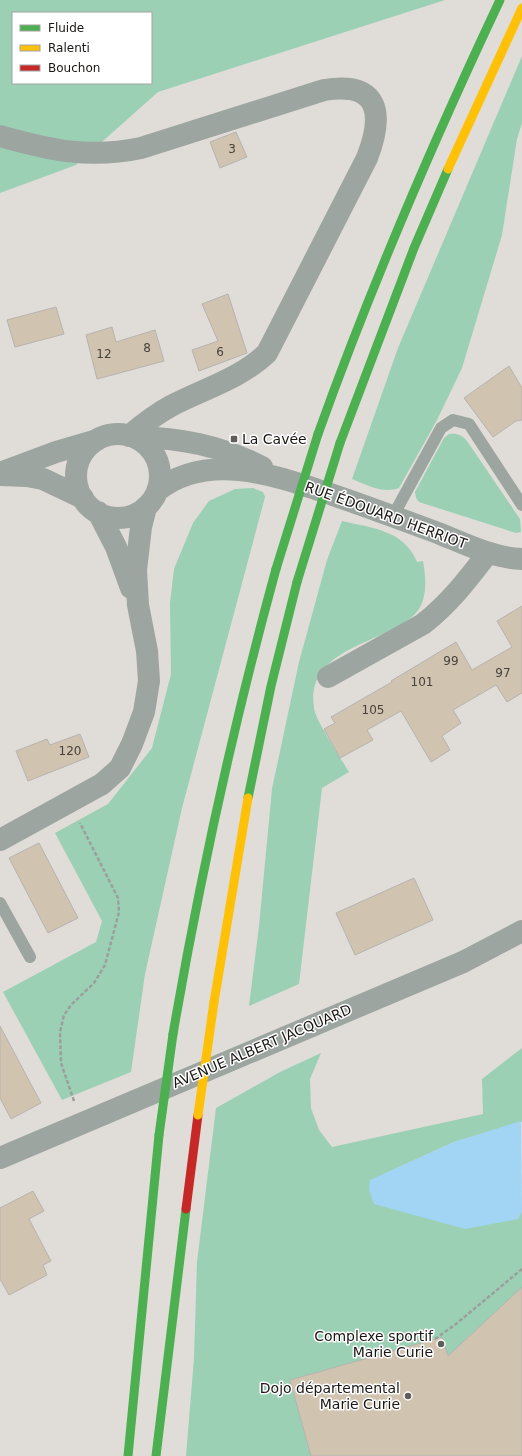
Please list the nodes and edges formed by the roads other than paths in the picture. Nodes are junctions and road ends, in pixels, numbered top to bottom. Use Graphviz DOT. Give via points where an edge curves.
graph roads {
  1 [pos="500,0"];
  2 [pos="522,8"];
  3 [pos="0,136"];
  4 [pos="131,436"];
  5 [pos="97,440"];
  6 [pos="0,474"];
  7 [pos="283,478"];
  8 [pos="151,499"];
  9 [pos="90,505"];
  10 [pos="522,505"];
  11 [pos="393,516"];
  12 [pos="488,553"];
  13 [pos="522,558"];
  14 [pos="138,605"];
  15 [pos="328,677"];
  16 [pos="0,840"];
  17 [pos="0,903"];
  18 [pos="522,931"];
  19 [pos="30,957"];
  20 [pos="1,1156"];
  21 [pos="128,1456"];
  22 [pos="156,1456"];
  1 -- 21 [label="main road, bridge" via="403,213 318,434 276,569 239,708 211,828 173,1034 159,1135"];
  2 -- 22 [label="main road, bridge" via="414,248 340,443 297,582 274,669 251,776 214,1002"];
  3 -- 4 [label="street" via="58,150 112,154 141,148 324,90 354,89 367,96 374,108 377,125 367,158 267,353 247,370 170,406"];
  4 -- 5 [label="street" via="112,435"];
  4 -- 7 [label="street, RUE ÉDOUARD HERRIOT" via="171,438 204,445 239,456"];
  4 -- 8 [label="street" via="150,449 157,462 160,477"];
  5 -- 6 [label="street" via="56,452"];
  5 -- 9 [label="street" via="85,450 78,464 77,479"];
  6 -- 9 [label="street" via="42,479"];
  7 -- 8 [label="street, RUE ÉDOUARD HERRIOT" via="245,471 213,470 168,482"];
  7 -- 11 [label="street, RUE ÉDOUARD HERRIOT"];
  8 -- 9 [label="street" via="133,515 123,517 112,517"];
  8 -- 14 [label="street" via="141,527 137,560"];
  9 -- 14 [label="street" via="116,547"];
  10 -- 11 [label="lane" via="469,424 453,420 441,428"];
  11 -- 12 [label="street, RUE ÉDOUARD HERRIOT"];
  12 -- 13 [label="street, RUE ÉDOUARD HERRIOT"];
  12 -- 15 [label="street" via="448,603 423,624"];
  14 -- 16 [label="street" via="147,651 149,681 144,712 126,756 112,777 70,803"];
  17 -- 19 [label="lane"];
  18 -- 20 [label="street, AVENUE ALBERT JACQUARD" via="463,962"];
}
